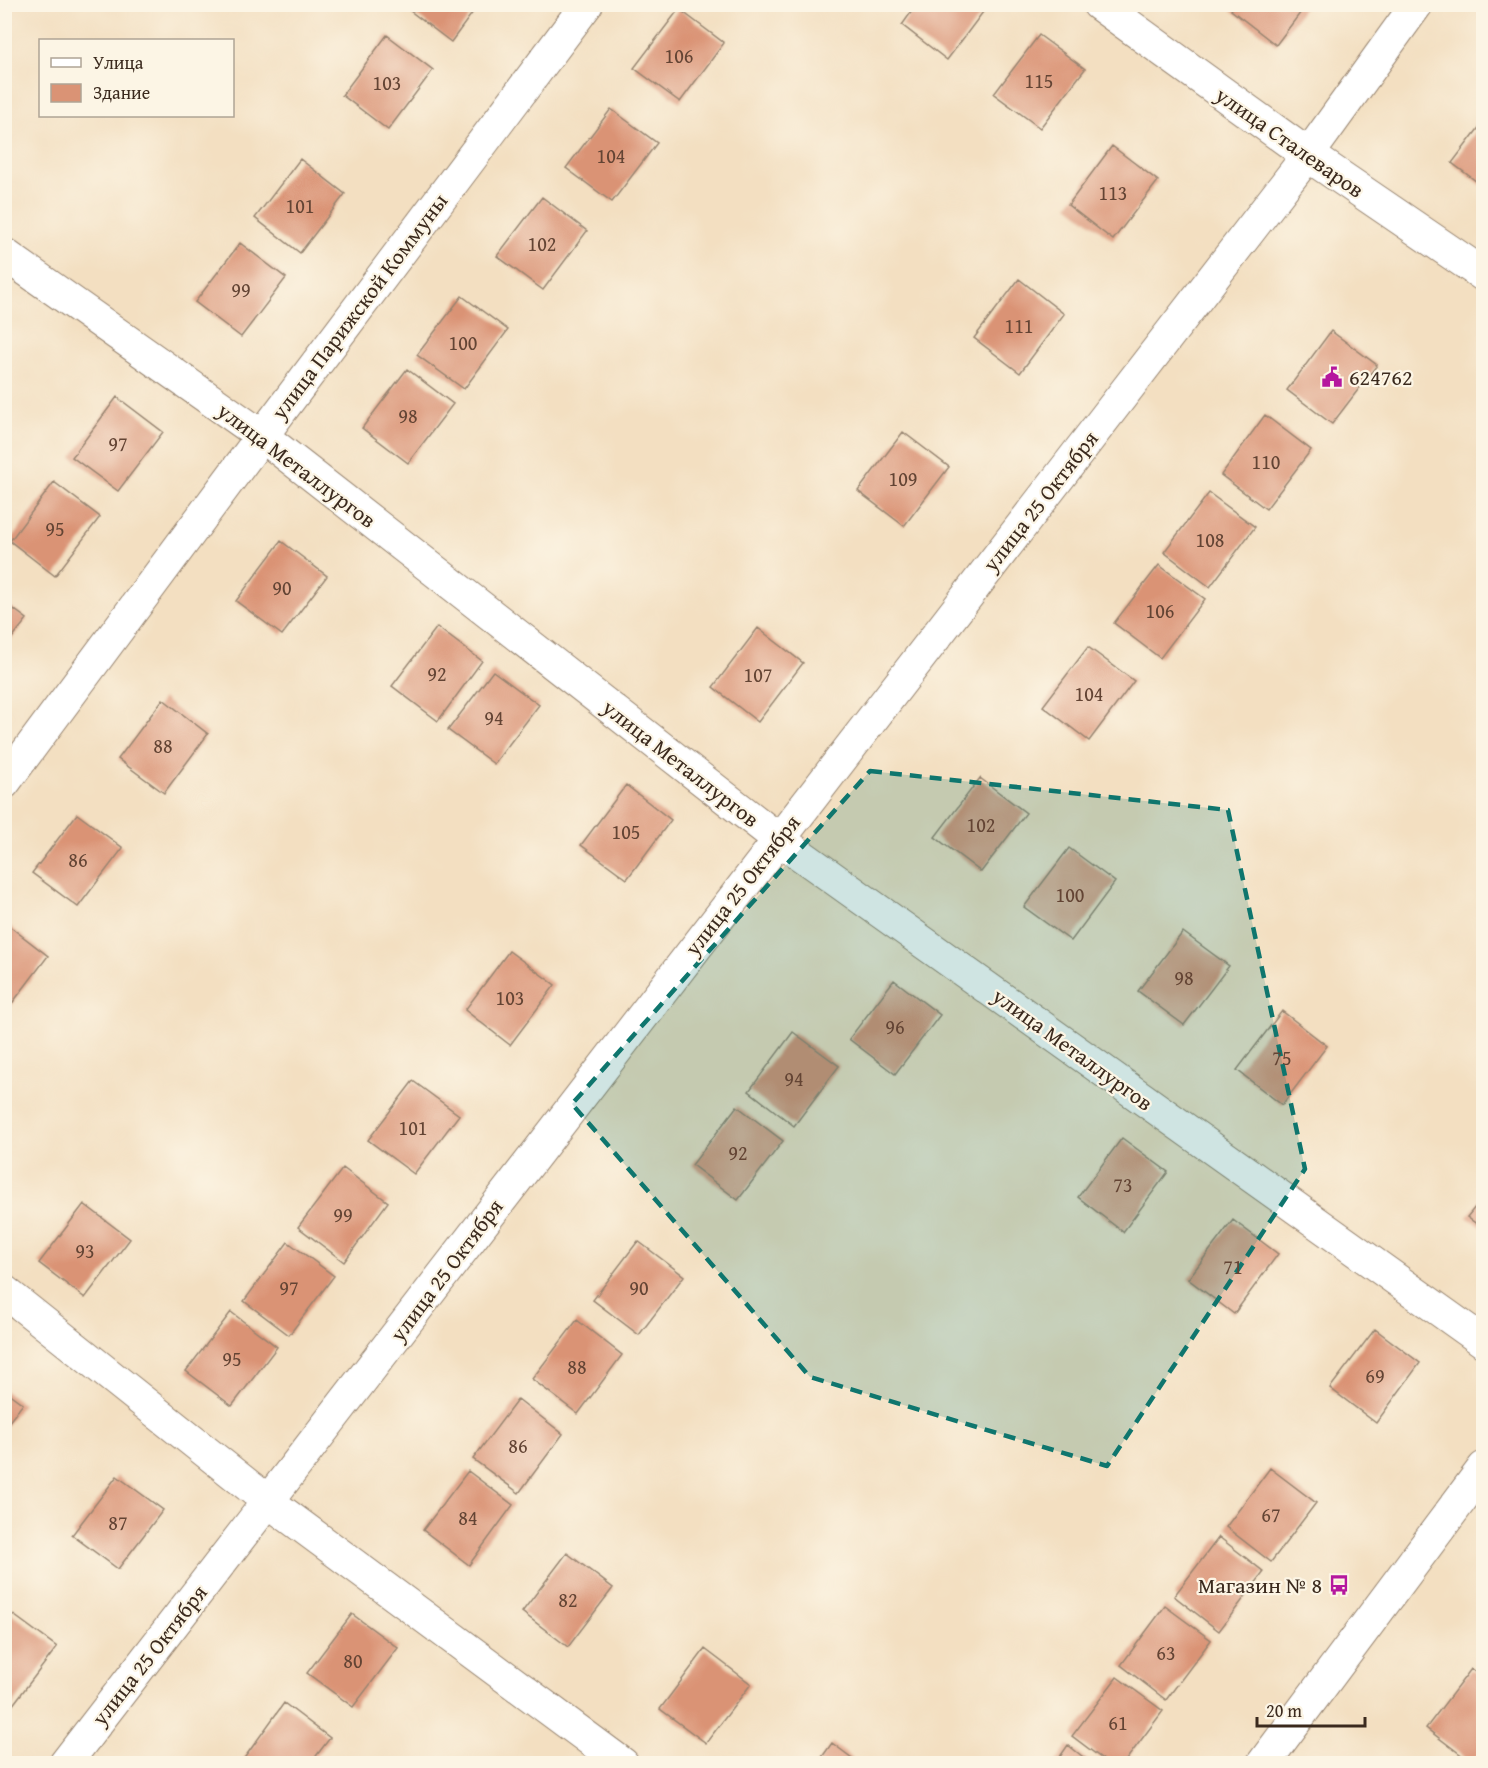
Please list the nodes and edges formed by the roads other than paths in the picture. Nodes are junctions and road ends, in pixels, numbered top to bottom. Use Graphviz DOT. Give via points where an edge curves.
graph roads {
  1 [pos="587,4"];
  2 [pos="1099,4"];
  3 [pos="1418,4"];
  4 [pos="1308,155"];
  5 [pos="4,254"];
  6 [pos="1484,276"];
  7 [pos="262,436"];
  8 [pos="4,783"];
  9 [pos="777,838"];
  10 [pos="4,1291"];
  11 [pos="1484,1342"];
  12 [pos="1484,1468"];
  13 [pos="269,1502"];
  14 [pos="65,1764"];
  15 [pos="623,1764"];
  16 [pos="1263,1764"];
  1 -- 7 [label="street, улица Парижской Коммуны"];
  2 -- 4 [label="main road, улица Сталеваров"];
  3 -- 4 [label="street, улица 25 Октября"];
  4 -- 6 [label="main road, улица Сталеваров"];
  4 -- 9 [label="street, улица 25 Октября"];
  5 -- 7 [label="street, улица Металлургов"];
  7 -- 8 [label="street, улица Парижской Коммуны"];
  7 -- 9 [label="street, улица Металлургов"];
  9 -- 11 [label="street, улица Металлургов"];
  9 -- 13 [label="street, улица 25 Октября"];
  10 -- 13 [label="street"];
  12 -- 16 [label="main road"];
  13 -- 14 [label="street, улица 25 Октября"];
  13 -- 15 [label="street"];
}
